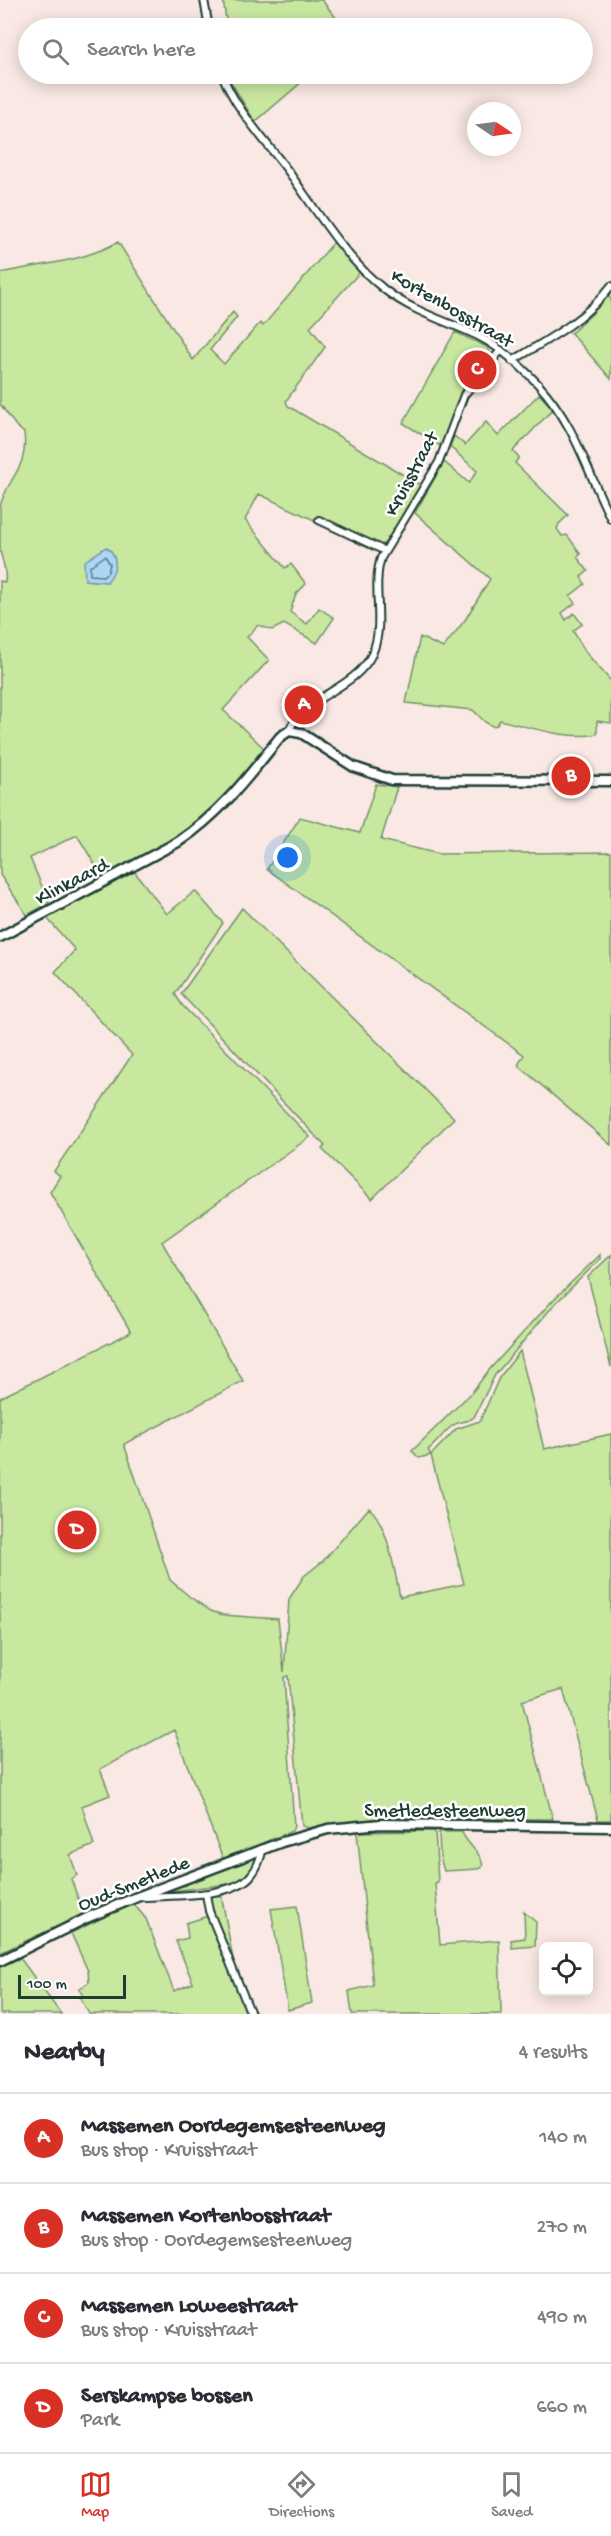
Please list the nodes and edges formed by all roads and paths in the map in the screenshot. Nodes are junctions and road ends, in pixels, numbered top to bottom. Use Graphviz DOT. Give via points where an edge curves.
graph roads {
  1 [pos="204,0"];
  2 [pos="207,18"];
  3 [pos="227,84"];
  4 [pos="611,286"];
  5 [pos="501,350"];
  6 [pos="512,361"];
  7 [pos="611,519"];
  8 [pos="319,520"];
  9 [pos="385,551"];
  10 [pos="289,731"];
  11 [pos="611,782"];
  12 [pos="0,937"];
  13 [pos="611,1827"];
  14 [pos="282,1842"];
  15 [pos="263,1848"];
  16 [pos="206,1894"];
  17 [pos="137,1897"];
  18 [pos="0,1961"];
  19 [pos="251,2014"];
  1 -- 2 [label="street"];
  3 -- 5 [label="street, Kortenbosstraat" via="239,106 358,264 385,290 411,307"];
  4 -- 6 [label="street" via="570,327"];
  5 -- 6 [label="street, Kortenbosstraat"];
  5 -- 9 [label="street, Kruisstraat" via="464,395 439,462"];
  6 -- 7 [label="street, Kortenbosstraat" via="559,410 577,440"];
  8 -- 9 [label="street"];
  9 -- 10 [label="street, Kruisstraat" via="377,573 378,626 372,654 350,678 297,717"];
  10 -- 11 [label="street" via="301,733 354,767 393,780"];
  10 -- 12 [label="street, Klinkaard" via="201,826"];
  13 -- 14 [label="street, Smetledesteenweg" via="355,1825"];
  14 -- 15 [label="street, Oud-Smetlede"];
  15 -- 16 [label="street" via="252,1875 241,1883"];
  15 -- 17 [label="street, Oud-Smetlede"];
  16 -- 17 [label="street"];
  16 -- 19 [label="street" via="209,1911"];
  17 -- 18 [label="street, Oud-Smetlede"];
}
